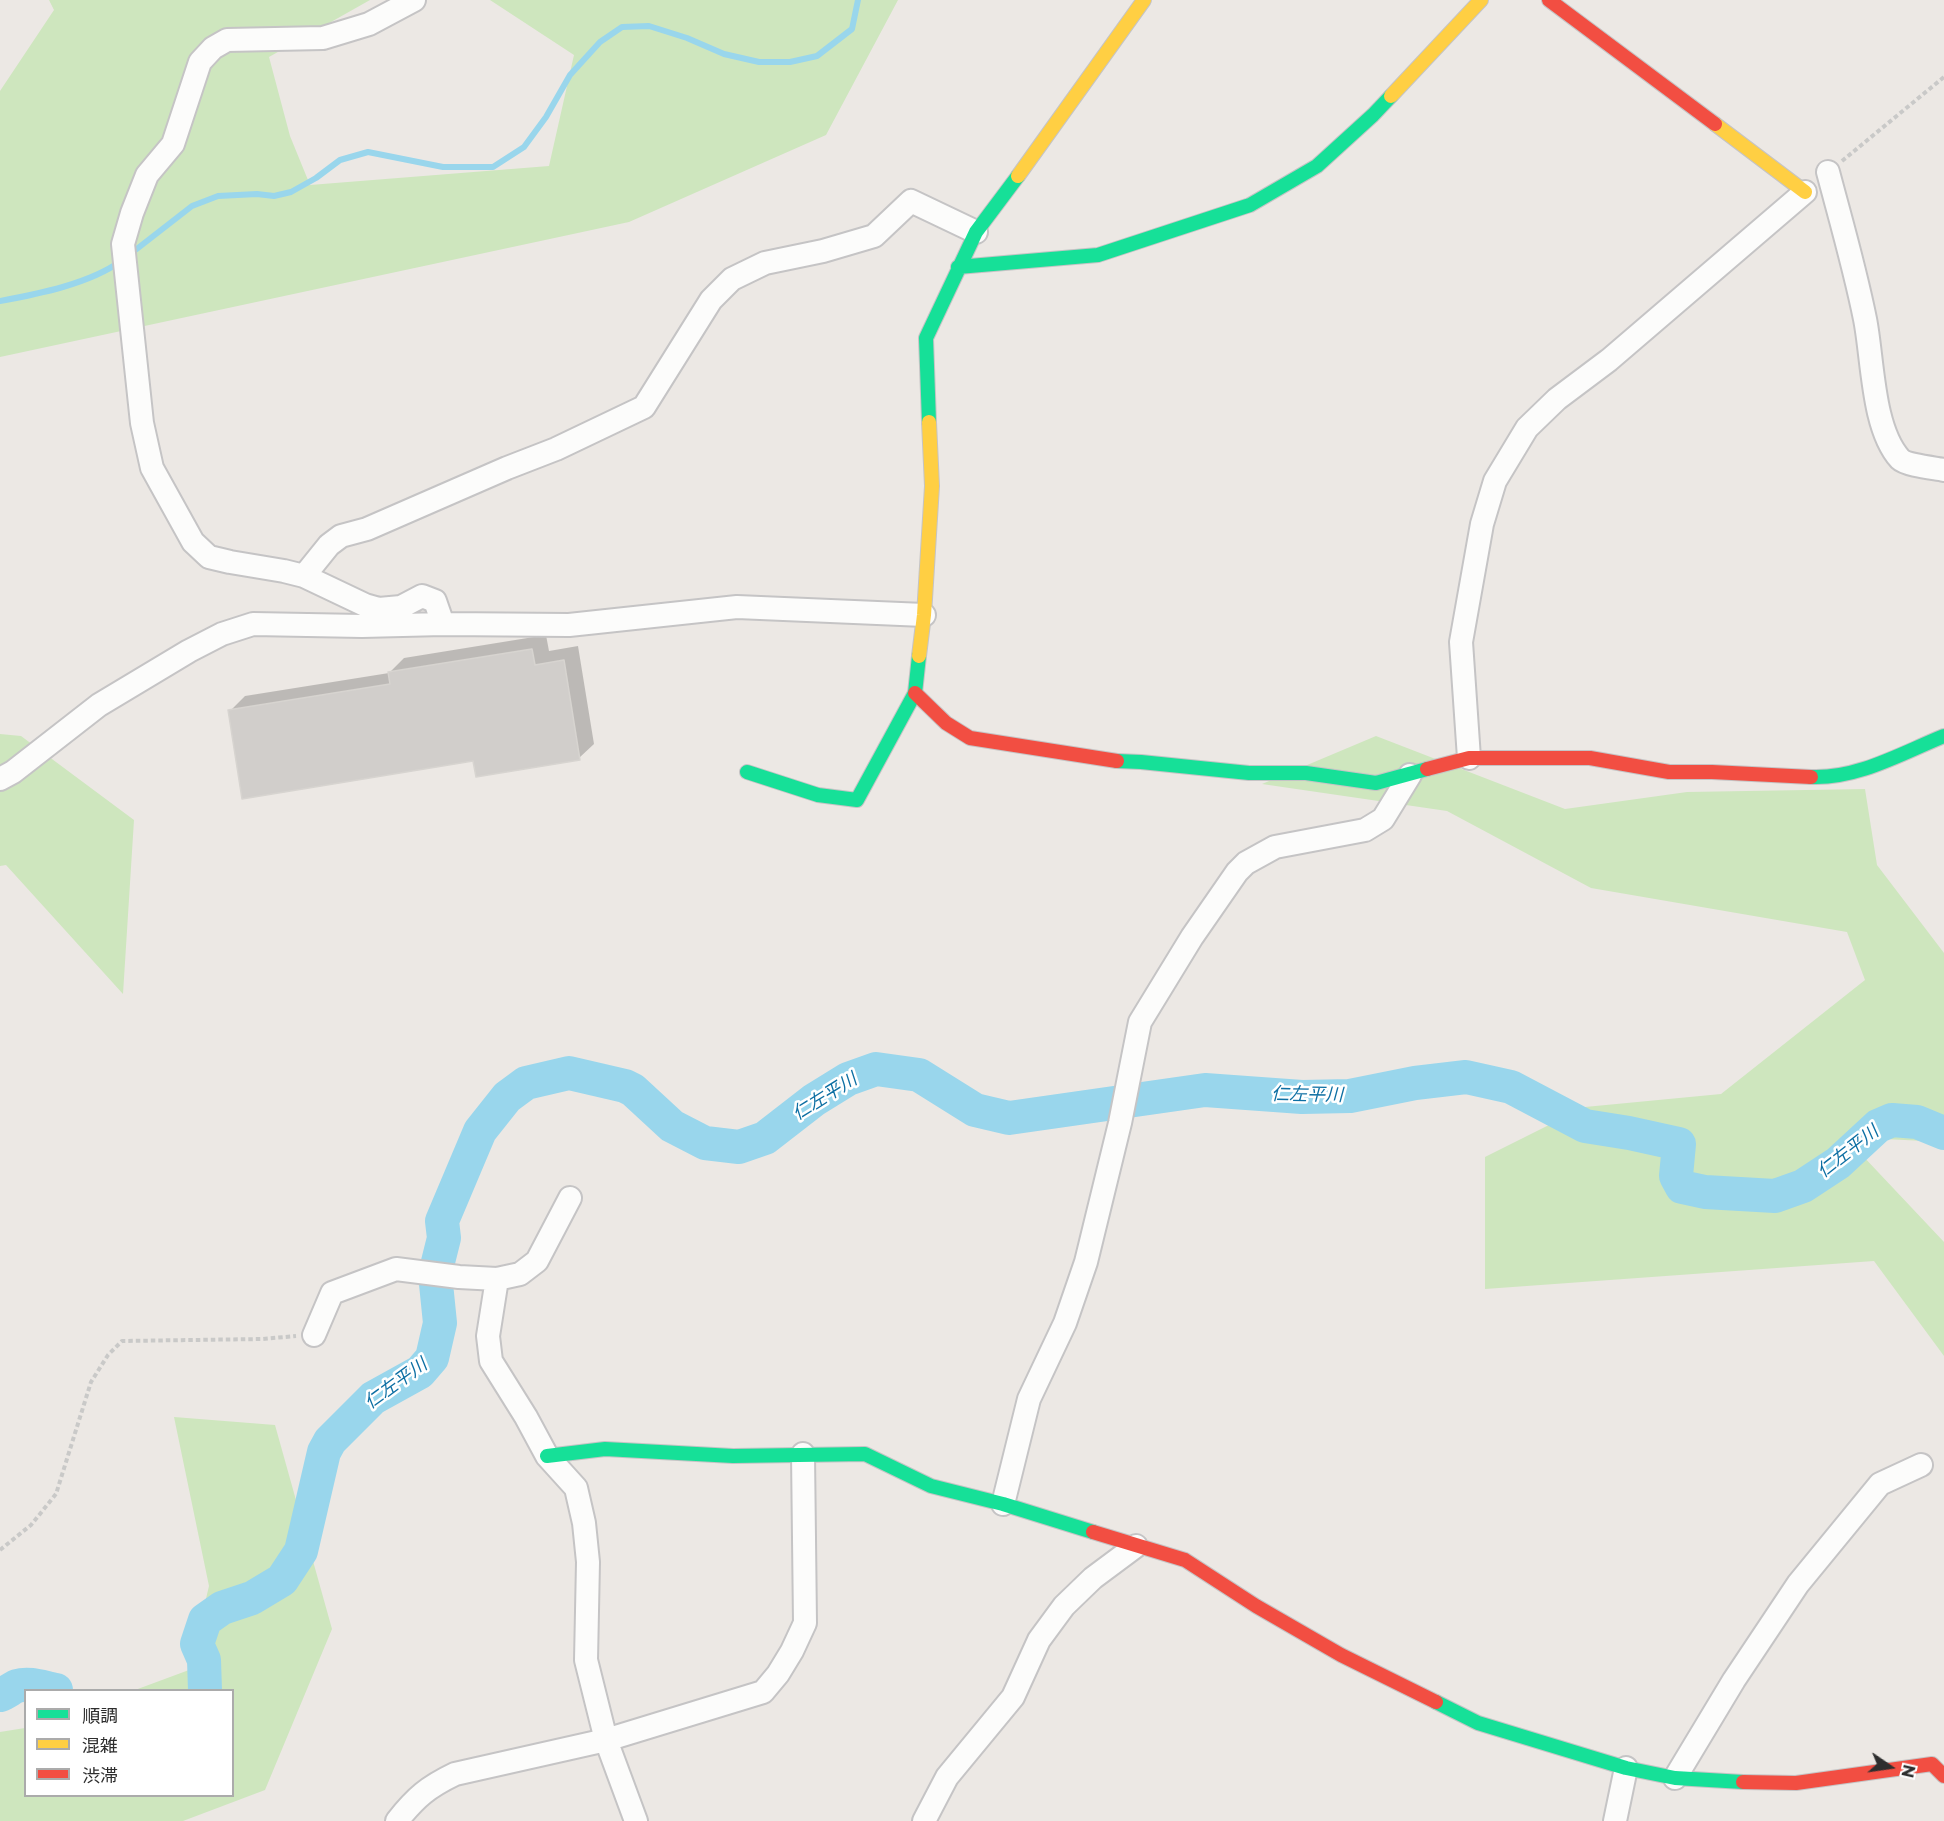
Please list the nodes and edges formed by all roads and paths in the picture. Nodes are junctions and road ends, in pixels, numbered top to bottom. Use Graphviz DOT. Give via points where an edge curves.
graph roads {
  1 [pos="414,0"];
  2 [pos="1144,0"];
  3 [pos="1481,0"];
  4 [pos="1549,0"];
  5 [pos="1944,77"];
  6 [pos="1828,172"];
  7 [pos="1805,192"];
  8 [pos="976,232"];
  9 [pos="958,267"];
  10 [pos="1944,470"];
  11 [pos="303,576"];
  12 [pos="924,615"];
  13 [pos="443,624"];
  14 [pos="915,693"];
  15 [pos="1944,736"];
  16 [pos="1469,758"];
  17 [pos="747,772"];
  18 [pos="1410,775"];
  19 [pos="0,779"];
  20 [pos="570,1198"];
  21 [pos="497,1280"];
  22 [pos="315,1335"];
  23 [pos="803,1454"];
  24 [pos="547,1456"];
  25 [pos="1921,1465"];
  26 [pos="1003,1504"];
  27 [pos="1136,1546"];
  28 [pos="0,1550"];
  29 [pos="606,1740"];
  30 [pos="1626,1768"];
  31 [pos="1944,1776"];
  32 [pos="1675,1778"];
  33 [pos="397,1821"];
  34 [pos="636,1821"];
  35 [pos="924,1821"];
  36 [pos="1615,1821"];
  1 -- 11 [label="street" via="369,24 323,38 227,40 213,48 200,62 173,144 147,175 123,244 142,423 152,468 194,542 209,556"];
  2 -- 8 [label="street"];
  3 -- 9 [label="street" via="1373,115 1317,166 1250,205 1098,255"];
  4 -- 7 [label="street"];
  5 -- 6 [label="path"];
  6 -- 10 [label="street" via="1866,321 1880,416 1890,446 1903,462"];
  7 -- 16 [label="street" via="1609,360 1557,399 1527,428 1495,481 1482,524 1461,642"];
  8 -- 9 [label="street"];
  8 -- 11 [label="street" via="911,201 874,236 765,263 732,279 711,300 644,407 556,449 367,529 341,536"];
  9 -- 12 [label="street" via="926,338 932,486"];
  11 -- 13 [label="street" via="380,609 401,607 422,596 435,601"];
  12 -- 13 [label="street" via="737,607 569,625"];
  12 -- 14 [label="street"];
  13 -- 19 [label="street" via="253,624 222,634 99,705"];
  14 -- 17 [label="street" via="857,800 818,795"];
  14 -- 18 [label="street" via="946,723 970,738 1107,761 1249,773 1306,773 1376,783"];
  15 -- 16 [label="street" via="1862,770 1820,777 1669,772 1590,758"];
  16 -- 18 [label="street"];
  18 -- 26 [label="street" via="1383,819 1365,830 1275,848 1241,867 1140,1022 1086,1262 1065,1323 1029,1399"];
  20 -- 21 [label="street" via="537,1261 520,1274"];
  21 -- 22 [label="street" via="396,1269 332,1293"];
  21 -- 24 [label="street" via="488,1336 491,1361"];
  22 -- 28 [label="path" via="122,1341 91,1382 56,1494 31,1525"];
  23 -- 24 [label="street" via="733,1456 605,1449"];
  23 -- 26 [label="street" via="865,1454 931,1486"];
  23 -- 29 [label="street" via="805,1623 778,1674 763,1692"];
  24 -- 29 [label="street" via="576,1488 584,1523 588,1562 586,1660"];
  25 -- 32 [label="street" via="1880,1485 1798,1584"];
  26 -- 27 [label="street"];
  27 -- 30 [label="street" via="1185,1560 1341,1655 1478,1722"];
  27 -- 35 [label="street" via="1064,1606 1039,1640 1013,1697 947,1777"];
  29 -- 33 [label="street" via="455,1774 433,1784"];
  29 -- 34 [label="street"];
  30 -- 32 [label="street"];
  30 -- 36 [label="street"];
  31 -- 32 [label="street" via="1932,1764 1796,1783"];
}
